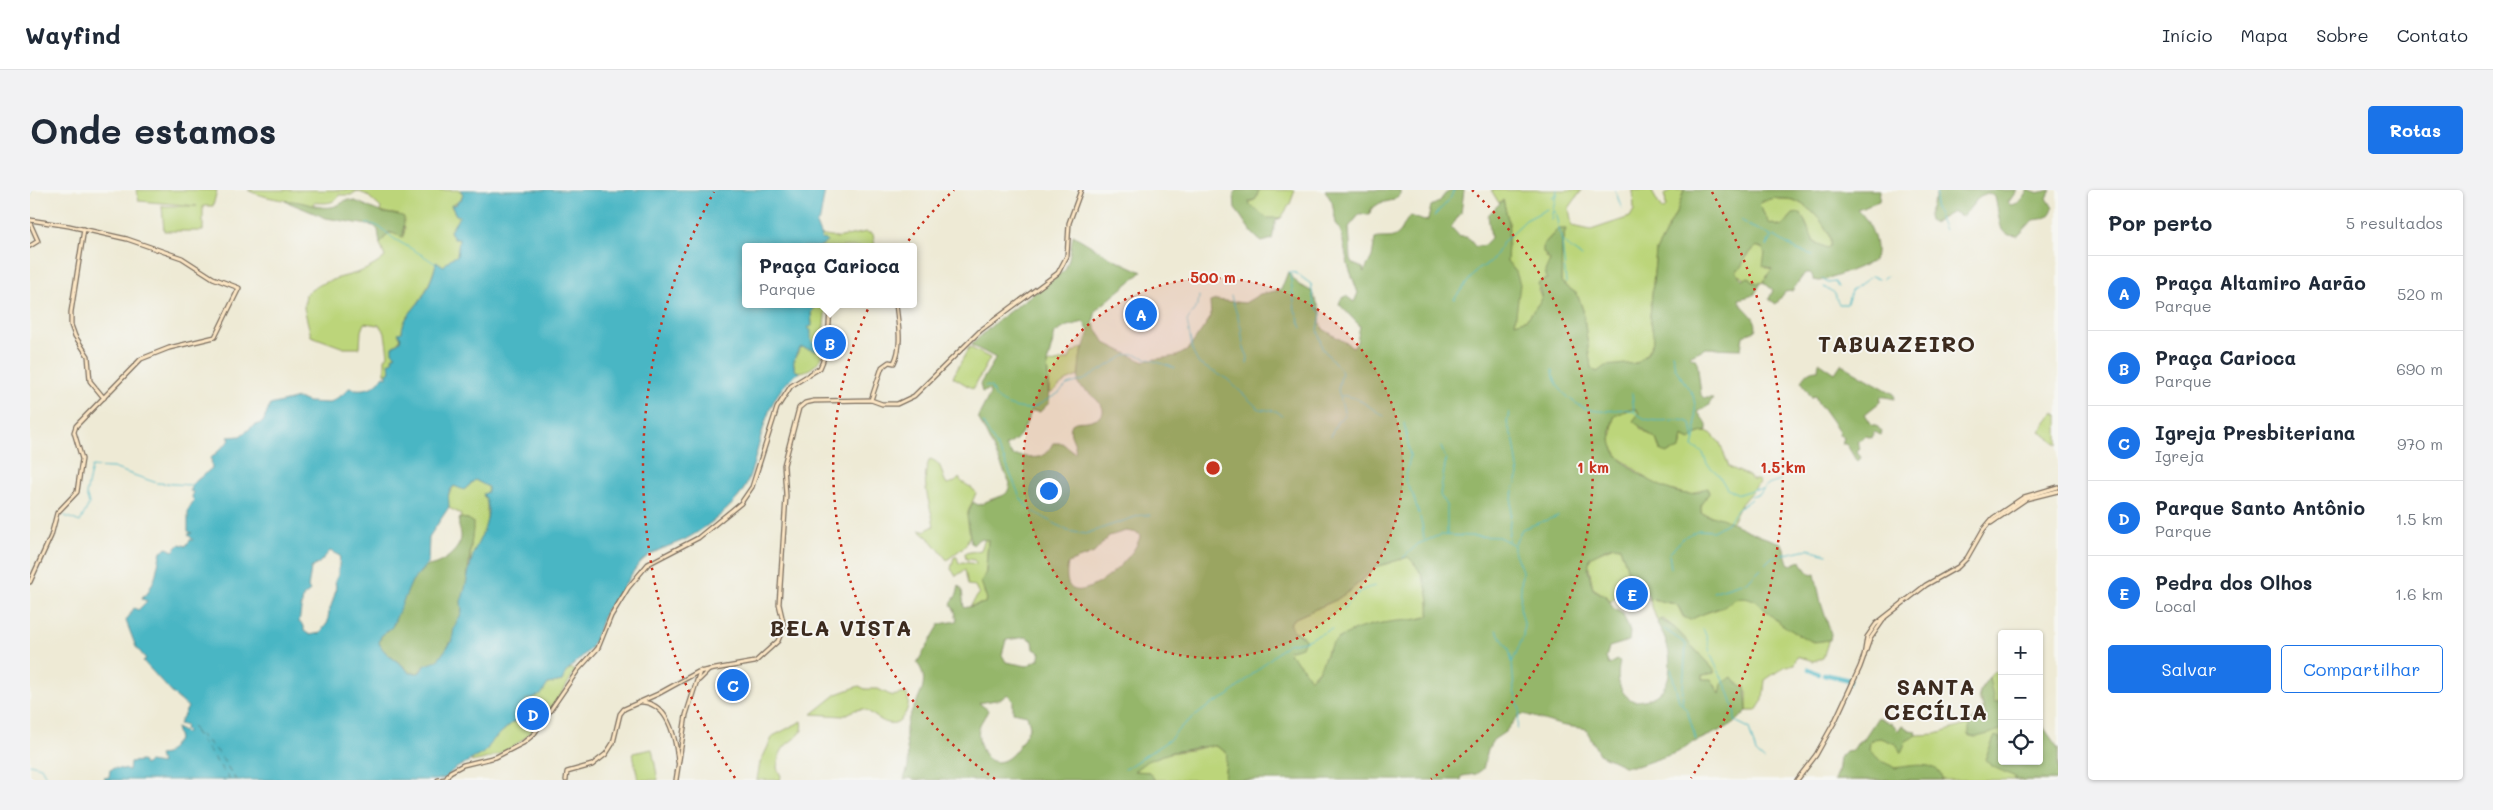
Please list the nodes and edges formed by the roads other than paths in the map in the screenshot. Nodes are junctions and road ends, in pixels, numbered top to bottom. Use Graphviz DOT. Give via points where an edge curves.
graph roads {
  1 [pos="1081,190"];
  2 [pos="30,222"];
  3 [pos="84,229"];
  4 [pos="30,246"];
  5 [pos="829,308"];
  6 [pos="896,308"];
  7 [pos="103,400"];
  8 [pos="871,400"];
  9 [pos="2058,487"];
  10 [pos="2058,491"];
  11 [pos="1990,523"];
  12 [pos="30,582"];
  13 [pos="707,669"];
  14 [pos="700,671"];
  15 [pos="698,682"];
  16 [pos="658,694"];
  17 [pos="642,702"];
  18 [pos="654,705"];
  19 [pos="685,728"];
  20 [pos="673,732"];
  21 [pos="678,763"];
  22 [pos="438,780"];
  23 [pos="566,780"];
  24 [pos="676,780"];
  25 [pos="1799,780"];
  1 -- 8 [label="street" via="1071,216 1068,256 1058,273 982,330 914,396 897,404"];
  2 -- 3 [label="street"];
  2 -- 4 [label="street" via="38,241"];
  3 -- 7 [label="street" via="71,324 88,356 90,381"];
  3 -- 7 [label="street" via="177,256 213,278 238,288 215,337 169,348 141,359"];
  5 -- 22 [label="street" via="822,364 791,386 777,408 752,487 741,503 713,528 648,564 611,616 598,648 578,670 530,737 496,757 463,764 450,772 446,779"];
  6 -- 8 [label="street" via="900,345 894,364 889,362 882,367"];
  7 -- 12 [label="street" via="75,429 82,459 77,492 57,513 51,536"];
  8 -- 13 [label="street" via="814,401 799,408 784,465 786,496 779,604 784,630 775,646 755,662"];
  9 -- 11 [label="street" via="2024,497"];
  10 -- 11 [label="street" via="2026,499"];
  11 -- 25 [label="street" via="1958,567 1886,616 1873,634 1835,720"];
  13 -- 14 [label="street"];
  13 -- 15 [label="street"];
  14 -- 15 [label="street"];
  14 -- 16 [label="street"];
  15 -- 19 [label="street"];
  16 -- 17 [label="street"];
  16 -- 18 [label="street" via="653,699"];
  17 -- 18 [label="street"];
  17 -- 23 [label="street" via="622,710 611,746 600,760 567,772"];
  18 -- 20 [label="street"];
  19 -- 20 [label="street" via="681,733"];
  19 -- 21 [label="street"];
  20 -- 21 [label="street"];
  21 -- 24 [label="street"];
}
